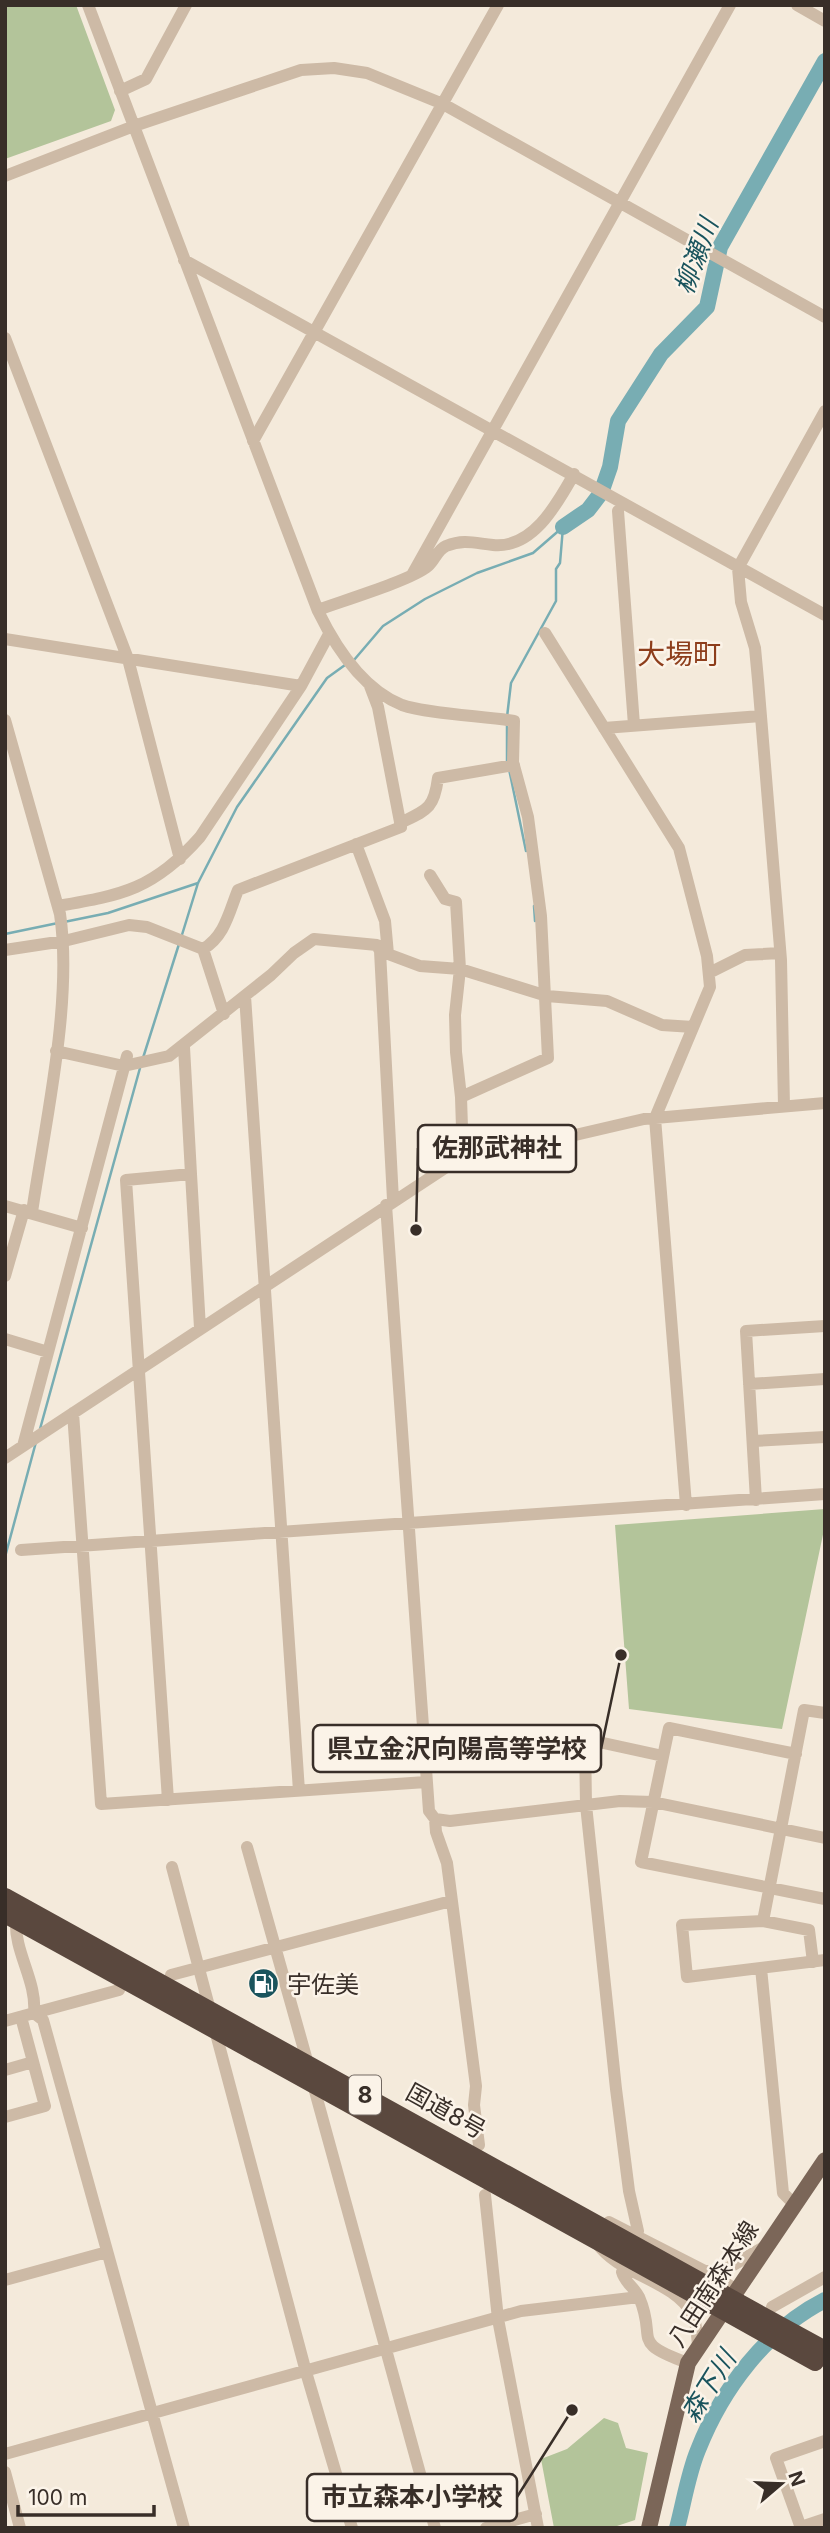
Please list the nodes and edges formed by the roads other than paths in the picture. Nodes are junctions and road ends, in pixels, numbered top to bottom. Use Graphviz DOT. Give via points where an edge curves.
graph roads {
  1 [pos="88,5"];
  2 [pos="186,5"];
  3 [pos="498,5"];
  4 [pos="730,5"];
  5 [pos="797,5"];
  6 [pos="823,20"];
  7 [pos="120,90"];
  8 [pos="443,104"];
  9 [pos="134,126"];
  10 [pos="5,176"];
  11 [pos="621,203"];
  12 [pos="184,260"];
  13 [pos="825,317"];
  14 [pos="315,331"];
  15 [pos="5,338"];
  16 [pos="825,411"];
  17 [pos="493,429"];
  18 [pos="253,441"];
  19 [pos="576,475"];
  20 [pos="619,505"];
  21 [pos="738,568"];
  22 [pos="412,575"];
  23 [pos="318,610"];
  24 [pos="825,615"];
  25 [pos="545,633"];
  26 [pos="5,639"];
  27 [pos="332,639"];
  28 [pos="128,659"];
  29 [pos="368,684"];
  30 [pos="301,686"];
  31 [pos="761,716"];
  32 [pos="5,720"];
  33 [pos="634,725"];
  34 [pos="604,728"];
  35 [pos="510,766"];
  36 [pos="400,823"];
  37 [pos="356,844"];
  38 [pos="180,859"];
  39 [pos="430,875"];
  40 [pos="59,910"];
  41 [pos="64,939"];
  42 [pos="200,948"];
  43 [pos="5,950"];
  44 [pos="384,953"];
  45 [pos="780,953"];
  46 [pos="460,969"];
  47 [pos="709,973"];
  48 [pos="245,996"];
  49 [pos="547,996"];
  50 [pos="224,1014"];
  51 [pos="693,1027"];
  52 [pos="184,1047"];
  53 [pos="56,1051"];
  54 [pos="126,1062"];
  55 [pos="461,1097"];
  56 [pos="825,1103"];
  57 [pos="784,1106"];
  58 [pos="655,1118"];
  59 [pos="463,1158"];
  60 [pos="191,1174"];
  61 [pos="389,1203"];
  62 [pos="5,1206"];
  63 [pos="28,1211"];
  64 [pos="82,1228"];
  65 [pos="5,1276"];
  66 [pos="266,1285"];
  67 [pos="825,1326"];
  68 [pos="200,1328"];
  69 [pos="5,1339"];
  70 [pos="48,1352"];
  71 [pos="138,1370"];
  72 [pos="825,1379"];
  73 [pos="749,1384"];
  74 [pos="73,1413"];
  75 [pos="825,1437"];
  76 [pos="753,1441"];
  77 [pos="24,1446"];
  78 [pos="5,1458"];
  79 [pos="825,1493"];
  80 [pos="757,1500"];
  81 [pos="686,1505"];
  82 [pos="409,1524"];
  83 [pos="282,1532"];
  84 [pos="150,1541"];
  85 [pos="82,1546"];
  86 [pos="21,1549"];
  87 [pos="825,1713"];
  88 [pos="796,1754"];
  89 [pos="663,1756"];
  90 [pos="426,1782"];
  91 [pos="299,1791"];
  92 [pos="168,1800"];
  93 [pos="653,1802"];
  94 [pos="586,1805"];
  95 [pos="435,1819"];
  96 [pos="782,1827"];
  97 [pos="825,1838"];
  98 [pos="247,1847"];
  99 [pos="172,1867"];
  100 [pos="770,1888"];
  101 [pos="5,1897"];
  102 [pos="825,1899"];
  103 [pos="451,1901"];
  104 [pos="10,1917"];
  105 [pos="763,1921"];
  106 [pos="275,1948"];
  107 [pos="819,1961"];
  108 [pos="199,1968"];
  109 [pos="761,1968"];
  110 [pos="172,1975"];
  111 [pos="119,1990"];
  112 [pos="211,2010"];
  113 [pos="34,2013"];
  114 [pos="21,2017"];
  115 [pos="5,2021"];
  116 [pos="215,2030"];
  117 [pos="33,2062"];
  118 [pos="308,2064"];
  119 [pos="5,2070"];
  120 [pos="313,2084"];
  121 [pos="5,2117"];
  122 [pos="480,2146"];
  123 [pos="825,2160"];
  124 [pos="526,2183"];
  125 [pos="485,2195"];
  126 [pos="794,2204"];
  127 [pos="638,2231"];
  128 [pos="594,2239"];
  129 [pos="764,2246"];
  130 [pos="107,2252"];
  131 [pos="705,2271"];
  132 [pos="622,2272"];
  133 [pos="825,2277"];
  134 [pos="5,2280"];
  135 [pos="724,2296"];
  136 [pos="639,2297"];
  137 [pos="772,2307"];
  138 [pos="498,2319"];
  139 [pos="698,2346"];
  140 [pos="386,2350"];
  141 [pos="822,2360"];
  142 [pos="688,2363"];
  143 [pos="306,2372"];
  144 [pos="152,2414"];
  145 [pos="825,2441"];
  146 [pos="5,2454"];
  147 [pos="5,2472"];
  148 [pos="536,2514"];
  149 [pos="825,2519"];
  150 [pos="801,2526"];
  151 [pos="20,2528"];
  152 [pos="184,2528"];
  153 [pos="352,2528"];
  154 [pos="435,2528"];
  155 [pos="486,2528"];
  156 [pos="538,2528"];
  157 [pos="649,2528"];
  158 [pos="787,2528"];
  1 -- 7 [label="street"];
  2 -- 7 [label="street" via="146,79"];
  3 -- 8 [label="street"];
  4 -- 11 [label="street"];
  5 -- 6 [label="street"];
  7 -- 9 [label="street"];
  8 -- 9 [label="street" via="368,73 301,70"];
  8 -- 11 [label="street"];
  8 -- 14 [label="street"];
  9 -- 10 [label="street"];
  9 -- 12 [label="street"];
  11 -- 13 [label="street"];
  11 -- 17 [label="street"];
  12 -- 14 [label="street"];
  12 -- 18 [label="street"];
  14 -- 17 [label="street"];
  14 -- 18 [label="street"];
  15 -- 28 [label="street"];
  16 -- 21 [label="street"];
  17 -- 19 [label="street"];
  17 -- 22 [label="street"];
  18 -- 23 [label="street"];
  19 -- 20 [label="street"];
  19 -- 22 [label="street" via="544,521 526,536 496,545 462,540 441,548 428,566"];
  20 -- 21 [label="street"];
  20 -- 33 [label="street"];
  21 -- 24 [label="street"];
  21 -- 31 [label="street" via="741,602 755,648"];
  22 -- 23 [label="street"];
  23 -- 27 [label="street"];
  25 -- 34 [label="street"];
  26 -- 28 [label="street"];
  27 -- 29 [label="street"];
  27 -- 30 [label="street"];
  28 -- 30 [label="street"];
  28 -- 38 [label="street"];
  29 -- 35 [label="street" via="403,705 514,721"];
  29 -- 36 [label="street" via="378,707"];
  30 -- 38 [label="street" via="200,837"];
  31 -- 33 [label="street"];
  31 -- 45 [label="street"];
  32 -- 40 [label="street"];
  33 -- 34 [label="street"];
  34 -- 47 [label="street" via="678,848"];
  35 -- 36 [label="street" via="438,778 435,799 428,809"];
  35 -- 49 [label="street" via="528,817"];
  36 -- 37 [label="street" via="401,827"];
  37 -- 42 [label="street" via="238,890 229,919 209,945"];
  37 -- 44 [label="street" via="385,920"];
  38 -- 40 [label="street" via="138,887"];
  39 -- 46 [label="street" via="444,899 456,902"];
  40 -- 41 [label="street"];
  41 -- 42 [label="street" via="129,925 162,932"];
  41 -- 43 [label="street"];
  41 -- 53 [label="street"];
  42 -- 50 [label="street"];
  44 -- 46 [label="street" via="420,966"];
  44 -- 48 [label="street" via="377,946 314,939"];
  44 -- 61 [label="street"];
  45 -- 47 [label="street" via="746,955"];
  45 -- 57 [label="street"];
  46 -- 49 [label="street"];
  46 -- 55 [label="street" via="455,1015"];
  47 -- 51 [label="street" via="710,987"];
  48 -- 50 [label="street"];
  48 -- 66 [label="street"];
  49 -- 51 [label="street" via="607,1001 662,1024"];
  49 -- 55 [label="street" via="548,1058"];
  50 -- 52 [label="street"];
  51 -- 58 [label="street"];
  52 -- 54 [label="street" via="158,1059"];
  52 -- 60 [label="street"];
  53 -- 54 [label="street"];
  53 -- 63 [label="street"];
  54 -- 64 [label="street"];
  55 -- 59 [label="street"];
  56 -- 57 [label="street"];
  57 -- 58 [label="street"];
  58 -- 59 [label="street"];
  58 -- 81 [label="street"];
  59 -- 61 [label="street"];
  60 -- 68 [label="street"];
  60 -- 71 [label="street" via="126,1180"];
  61 -- 66 [label="street"];
  61 -- 82 [label="street"];
  62 -- 63 [label="street"];
  63 -- 64 [label="street"];
  63 -- 65 [label="street"];
  64 -- 70 [label="street"];
  66 -- 68 [label="street"];
  66 -- 83 [label="street"];
  67 -- 73 [label="street" via="746,1331"];
  68 -- 71 [label="street"];
  69 -- 70 [label="street"];
  70 -- 77 [label="street"];
  71 -- 74 [label="street"];
  71 -- 84 [label="street"];
  72 -- 73 [label="street"];
  73 -- 76 [label="street"];
  74 -- 77 [label="street"];
  74 -- 85 [label="street"];
  75 -- 76 [label="street"];
  76 -- 80 [label="street"];
  77 -- 78 [label="street"];
  79 -- 80 [label="street"];
  80 -- 81 [label="street"];
  81 -- 82 [label="street"];
  82 -- 83 [label="street"];
  82 -- 90 [label="street"];
  83 -- 84 [label="street"];
  83 -- 91 [label="street"];
  84 -- 85 [label="street"];
  84 -- 92 [label="street"];
  85 -- 86 [label="street"];
  85 -- 92 [label="street" via="102,1804"];
  87 -- 88 [label="street" via="804,1710"];
  88 -- 89 [label="street" via="669,1728"];
  88 -- 96 [label="street"];
  89 -- 93 [label="street"];
  89 -- 94 [label="street" via="585,1739"];
  90 -- 91 [label="street"];
  90 -- 95 [label="street" via="429,1811"];
  91 -- 92 [label="street"];
  93 -- 94 [label="street"];
  93 -- 96 [label="street"];
  93 -- 100 [label="street" via="641,1862"];
  94 -- 95 [label="street"];
  94 -- 127 [label="street" via="616,2089"];
  95 -- 103 [label="street"];
  96 -- 97 [label="street"];
  96 -- 100 [label="street"];
  98 -- 106 [label="street"];
  99 -- 108 [label="street"];
  100 -- 102 [label="street"];
  100 -- 105 [label="street"];
  101 -- 112 [label="highway, 国道8号 / 8"];
  103 -- 106 [label="street"];
  103 -- 122 [label="street"];
  104 -- 113 [label="street" via="35,2001"];
  104 -- 116 [label="highway, 国道8号 / 8"];
  105 -- 107 [label="street" via="809,1930"];
  105 -- 109 [label="street" via="682,1925 687,1977"];
  106 -- 108 [label="street"];
  106 -- 118 [label="street"];
  107 -- 109 [label="street"];
  108 -- 110 [label="street"];
  108 -- 112 [label="street"];
  109 -- 126 [label="street" via="783,2193"];
  111 -- 113 [label="street"];
  112 -- 118 [label="highway, 国道8号 / 8"];
  113 -- 114 [label="street"];
  113 -- 130 [label="street" via="43,2020"];
  114 -- 115 [label="street"];
  114 -- 117 [label="street"];
  116 -- 120 [label="highway, 国道8号 / 8"];
  116 -- 143 [label="street"];
  117 -- 119 [label="street"];
  117 -- 121 [label="street" via="45,2106"];
  118 -- 124 [label="highway, 国道8号 / 8"];
  120 -- 128 [label="highway, 国道8号 / 8"];
  120 -- 140 [label="street"];
  123 -- 126 [label="main road, 八田南森本線"];
  124 -- 131 [label="street"];
  124 -- 135 [label="highway, 国道8号 / 8"];
  125 -- 138 [label="street"];
  126 -- 129 [label="main road, 八田南森本線"];
  128 -- 135 [label="highway, 国道8号 / 8"];
  128 -- 139 [label="street" via="605,2256 684,2302 695,2319"];
  129 -- 131 [label="street" via="723,2271"];
  129 -- 135 [label="main road, 八田南森本線"];
  130 -- 134 [label="street"];
  130 -- 144 [label="street"];
  131 -- 135 [label="street"];
  132 -- 136 [label="street"];
  133 -- 137 [label="street"];
  135 -- 139 [label="main road, 八田南森本線"];
  135 -- 141 [label="highway, 国道8号 / 8, bridge"];
  136 -- 138 [label="street" via="521,2311"];
  136 -- 142 [label="street" via="645,2337 658,2352"];
  138 -- 140 [label="street"];
  138 -- 148 [label="street"];
  139 -- 142 [label="main road, 八田南森本線"];
  140 -- 143 [label="street"];
  140 -- 154 [label="street"];
  142 -- 157 [label="main road, 八田南森本線"];
  143 -- 144 [label="street"];
  143 -- 153 [label="street"];
  144 -- 146 [label="street"];
  144 -- 152 [label="street"];
  145 -- 150 [label="street" via="776,2458"];
  147 -- 151 [label="street"];
  148 -- 155 [label="street"];
  148 -- 156 [label="street"];
  149 -- 150 [label="street"];
  150 -- 158 [label="street"];
}
